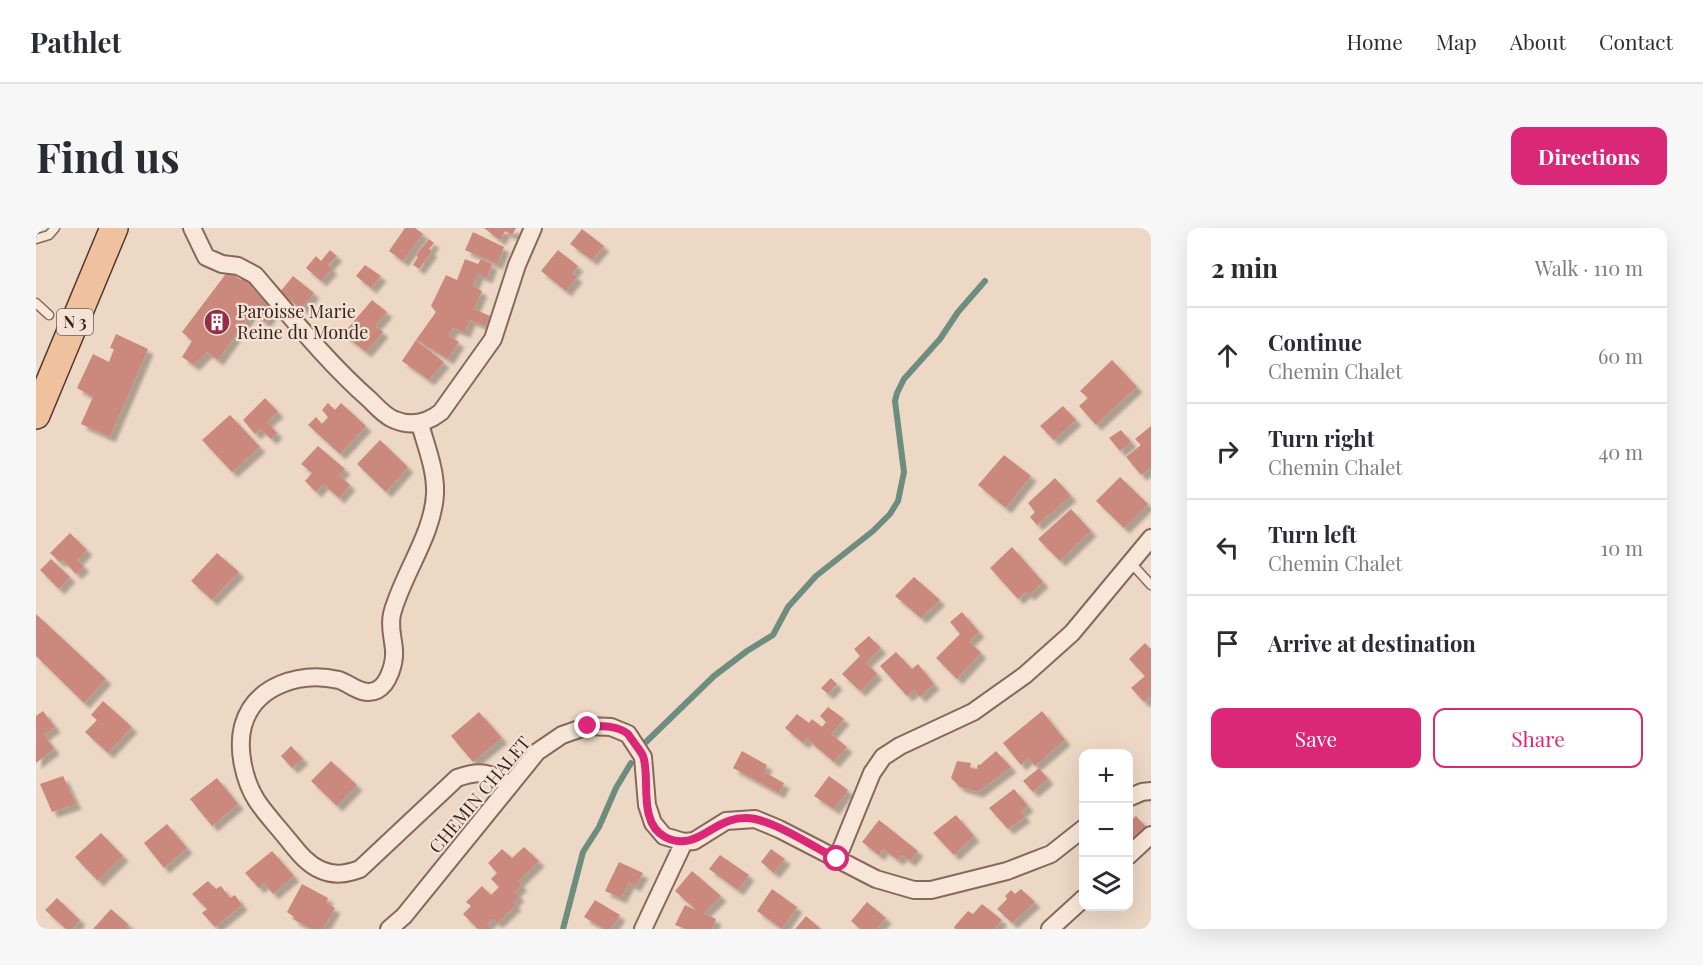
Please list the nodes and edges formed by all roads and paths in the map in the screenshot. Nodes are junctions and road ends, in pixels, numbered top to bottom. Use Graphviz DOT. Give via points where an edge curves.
graph roads {
  1 [pos="55,228"];
  2 [pos="114,228"];
  3 [pos="192,228"];
  4 [pos="533,228"];
  5 [pos="36,239"];
  6 [pos="36,303"];
  7 [pos="49,315"];
  8 [pos="36,415"];
  9 [pos="420,424"];
  10 [pos="1151,538"];
  11 [pos="1131,563"];
  12 [pos="1151,585"];
  13 [pos="509,785"];
  14 [pos="1151,791"];
  15 [pos="1133,796"];
  16 [pos="1079,831"];
  17 [pos="1151,835"];
  18 [pos="684,842"];
  19 [pos="1133,851"];
  20 [pos="837,859"];
  21 [pos="1079,902"];
  22 [pos="389,929"];
  23 [pos="644,929"];
  24 [pos="1050,929"];
  1 -- 5 [label="lane" via="49,235"];
  2 -- 8 [label="main road, N 3"];
  3 -- 9 [label="street" via="206,257 255,275 345,378 392,420"];
  4 -- 9 [label="street" via="493,339 441,412"];
  6 -- 7 [label="lane"];
  9 -- 13 [label="street" via="435,478 435,497 429,523 394,608 392,668 377,691 358,690 341,681 319,678 296,679 273,687 255,702 243,726 241,752 246,777 256,800 304,860 321,870 342,875 360,870 457,778 484,773"];
  10 -- 11 [label="street"];
  11 -- 12 [label="lane"];
  11 -- 20 [label="street" via="1072,633 1025,675 973,712 884,757 872,773"];
  13 -- 18 [label="street, CHEMIN CHALET" via="537,752 562,735 588,726 610,727 628,734 644,757 647,806 653,823 664,836"];
  13 -- 22 [label="street, CHEMIN CHALET" via="404,916"];
  14 -- 15 [label="street"];
  16 -- 20 [label="street" via="1051,854 1007,872 931,890 914,890 876,879"];
  17 -- 19 [label="street"];
  18 -- 20 [label="street" via="694,841 726,821 755,819"];
  18 -- 23 [label="street"];
  21 -- 24 [label="street"];
}
